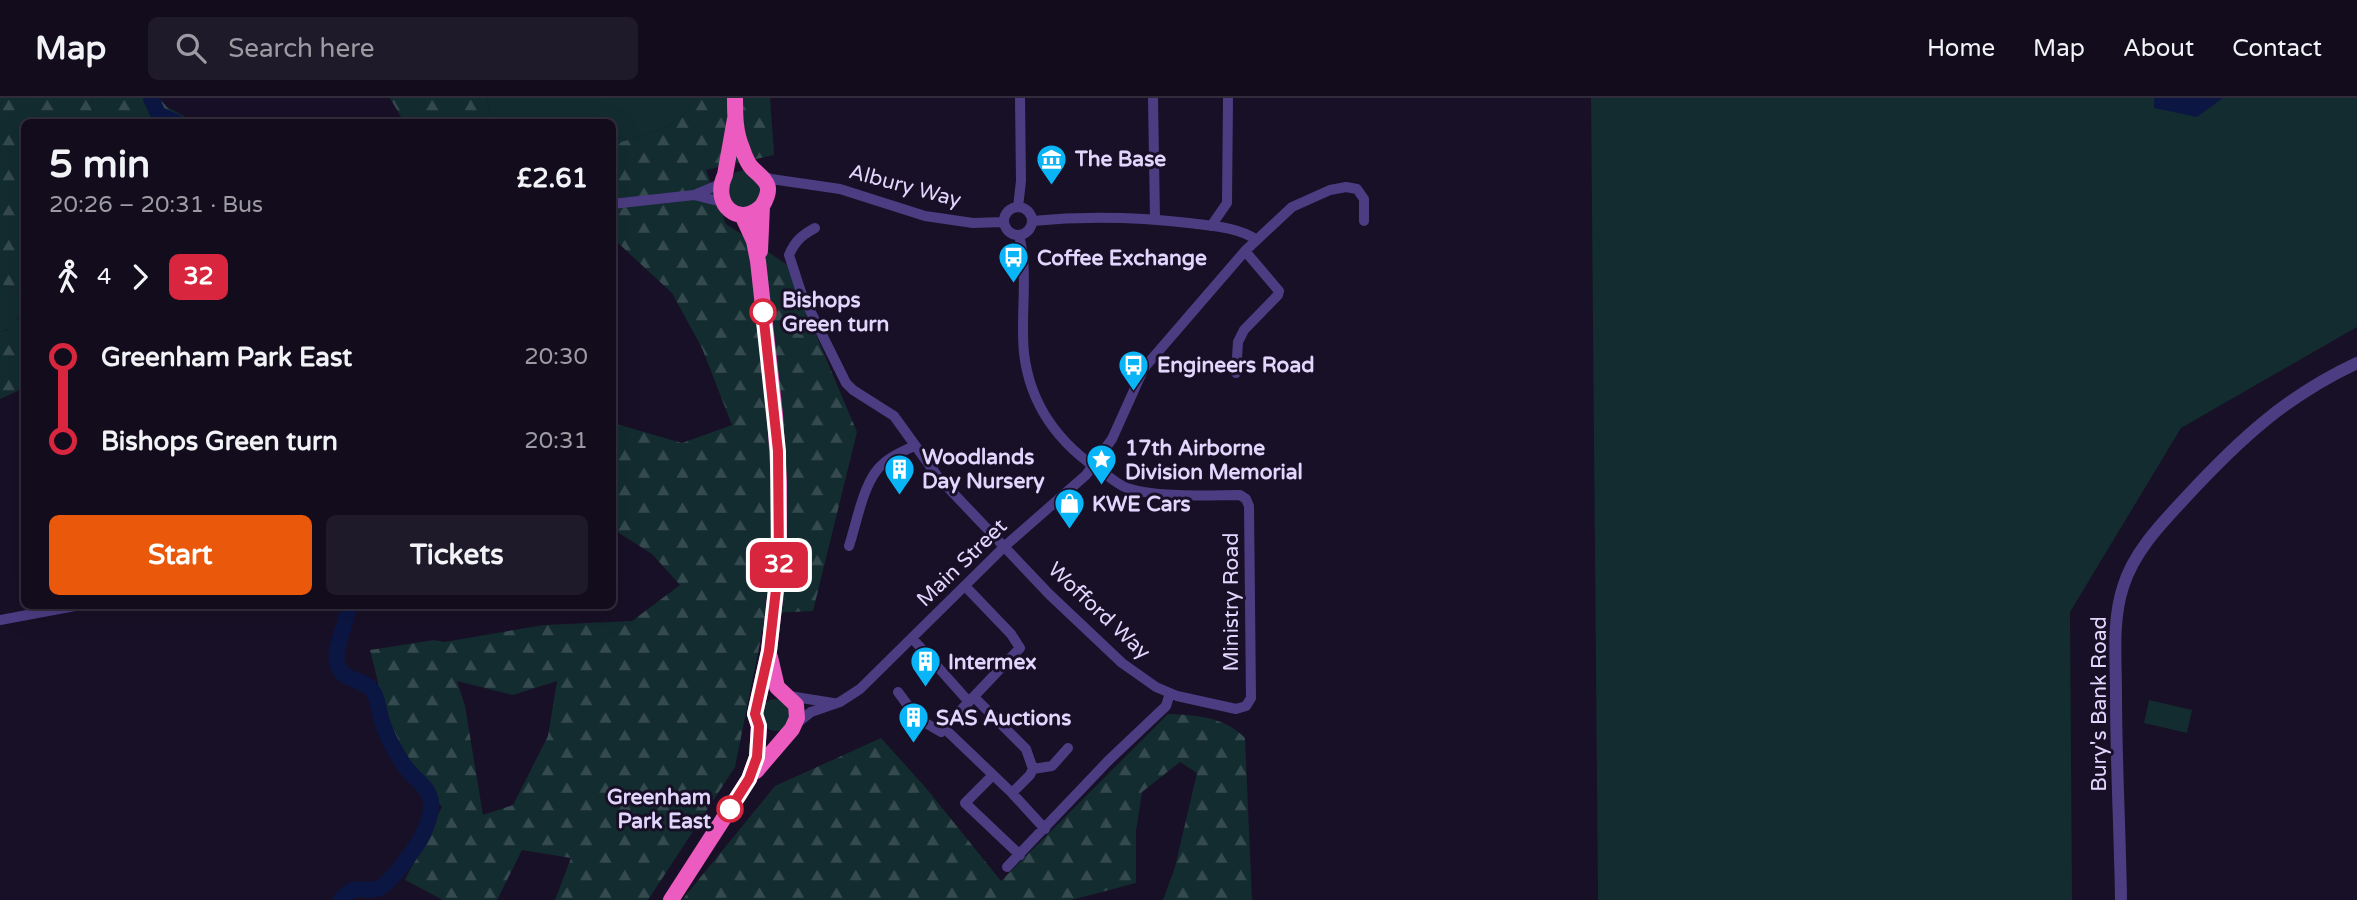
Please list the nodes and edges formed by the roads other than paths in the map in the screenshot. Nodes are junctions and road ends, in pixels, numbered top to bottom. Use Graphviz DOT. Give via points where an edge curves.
graph roads {
  1 [pos="735,98"];
  2 [pos="1020,98"];
  3 [pos="1153,98"];
  4 [pos="1228,98"];
  5 [pos="735,119"];
  6 [pos="757,172"];
  7 [pos="722,180"];
  8 [pos="796,183"];
  9 [pos="694,195"];
  10 [pos="765,200"];
  11 [pos="722,202"];
  12 [pos="616,204"];
  13 [pos="1018,207"];
  14 [pos="742,215"];
  15 [pos="1155,219"];
  16 [pos="1032,220"];
  17 [pos="1364,221"];
  18 [pos="1003,222"];
  19 [pos="1212,226"];
  20 [pos="816,228"];
  21 [pos="1019,235"];
  22 [pos="1257,240"];
  23 [pos="1245,251"];
  24 [pos="758,261"];
  25 [pos="2357,363"];
  26 [pos="1236,373"];
  27 [pos="914,446"];
  28 [pos="1093,467"];
  29 [pos="849,546"];
  30 [pos="1005,547"];
  31 [pos="965,586"];
  32 [pos="59,609"];
  33 [pos="0,620"];
  34 [pos="912,638"];
  35 [pos="769,651"];
  36 [pos="898,692"];
  37 [pos="1170,693"];
  38 [pos="785,695"];
  39 [pos="1251,698"];
  40 [pos="972,699"];
  41 [pos="834,704"];
  42 [pos="756,708"];
  43 [pos="759,726"];
  44 [pos="793,727"];
  45 [pos="944,729"];
  46 [pos="1068,748"];
  47 [pos="1032,769"];
  48 [pos="992,776"];
  49 [pos="749,779"];
  50 [pos="1012,793"];
  51 [pos="1045,829"];
  52 [pos="1020,855"];
  53 [pos="1007,867"];
  54 [pos="671,900"];
  55 [pos="2121,900"];
  1 -- 5 [label="highway"];
  2 -- 13 [label="street"];
  3 -- 15 [label="street"];
  4 -- 19 [label="street" via="1227,203"];
  5 -- 6 [label="highway" via="740,145"];
  5 -- 7 [label="highway"];
  6 -- 7 [label="highway" via="736,168"];
  6 -- 8 [label="street, Albury Way"];
  6 -- 10 [label="highway" via="766,184"];
  7 -- 9 [label="street"];
  7 -- 11 [label="highway"];
  8 -- 10 [label="street, Albury Way"];
  8 -- 18 [label="street, Albury Way" via="840,189 925,216"];
  9 -- 11 [label="street"];
  9 -- 12 [label="street"];
  10 -- 14 [label="highway" via="753,213"];
  10 -- 24 [label="highway"];
  11 -- 14 [label="highway"];
  13 -- 16 [label="street"];
  13 -- 18 [label="street" via="1009,210"];
  14 -- 24 [label="highway"];
  15 -- 16 [label="street"];
  15 -- 19 [label="street"];
  16 -- 21 [label="street" via="1030,229"];
  17 -- 22 [label="street, Main Street" via="1364,199 1357,189 1329,190 1292,207"];
  18 -- 21 [label="street" via="1010,233"];
  19 -- 22 [label="street"];
  20 -- 27 [label="street, Wofford Way" via="801,236 789,255 801,292 846,383 894,416"];
  21 -- 28 [label="street" via="1024,348 1032,388 1051,425"];
  22 -- 23 [label="street, Main Street"];
  23 -- 26 [label="street" via="1279,291 1244,330 1238,342"];
  23 -- 28 [label="street, Main Street" via="1144,368 1112,439"];
  24 -- 35 [label="highway" via="779,482 779,563"];
  25 -- 55 [label="street, Bury's Bank Road" via="2282,407 2246,435 2163,522 2132,565 2116,629"];
  27 -- 29 [label="street" via="877,469"];
  27 -- 30 [label="street, Wofford Way"];
  28 -- 30 [label="street, Main Street"];
  28 -- 39 [label="street, Ministry Road" via="1142,492 1240,495 1246,499"];
  30 -- 31 [label="street, Main Street"];
  30 -- 37 [label="street, Wofford Way" via="1092,637"];
  31 -- 34 [label="street, Main Street"];
  31 -- 40 [label="street" via="1020,648"];
  32 -- 33 [label="street"];
  34 -- 40 [label="street"];
  34 -- 41 [label="street, Main Street" via="860,689"];
  35 -- 38 [label="highway" via="774,678"];
  35 -- 42 [label="highway"];
  36 -- 45 [label="street" via="917,718 941,732"];
  37 -- 39 [label="street, Wofford Way" via="1236,709"];
  37 -- 51 [label="street" via="1166,706"];
  38 -- 41 [label="street"];
  38 -- 42 [label="highway" via="764,697"];
  38 -- 44 [label="highway" via="796,705"];
  40 -- 45 [label="street"];
  40 -- 47 [label="street" via="1026,749"];
  41 -- 44 [label="street, Main Street" via="811,712"];
  42 -- 43 [label="highway"];
  43 -- 44 [label="highway" via="778,736"];
  43 -- 49 [label="highway" via="757,757"];
  44 -- 49 [label="highway"];
  45 -- 48 [label="street"];
  46 -- 47 [label="street" via="1052,766"];
  47 -- 50 [label="street"];
  48 -- 50 [label="street"];
  48 -- 52 [label="street" via="965,803"];
  49 -- 54 [label="highway"];
  50 -- 51 [label="street"];
  51 -- 52 [label="street"];
  52 -- 53 [label="street"];
}
